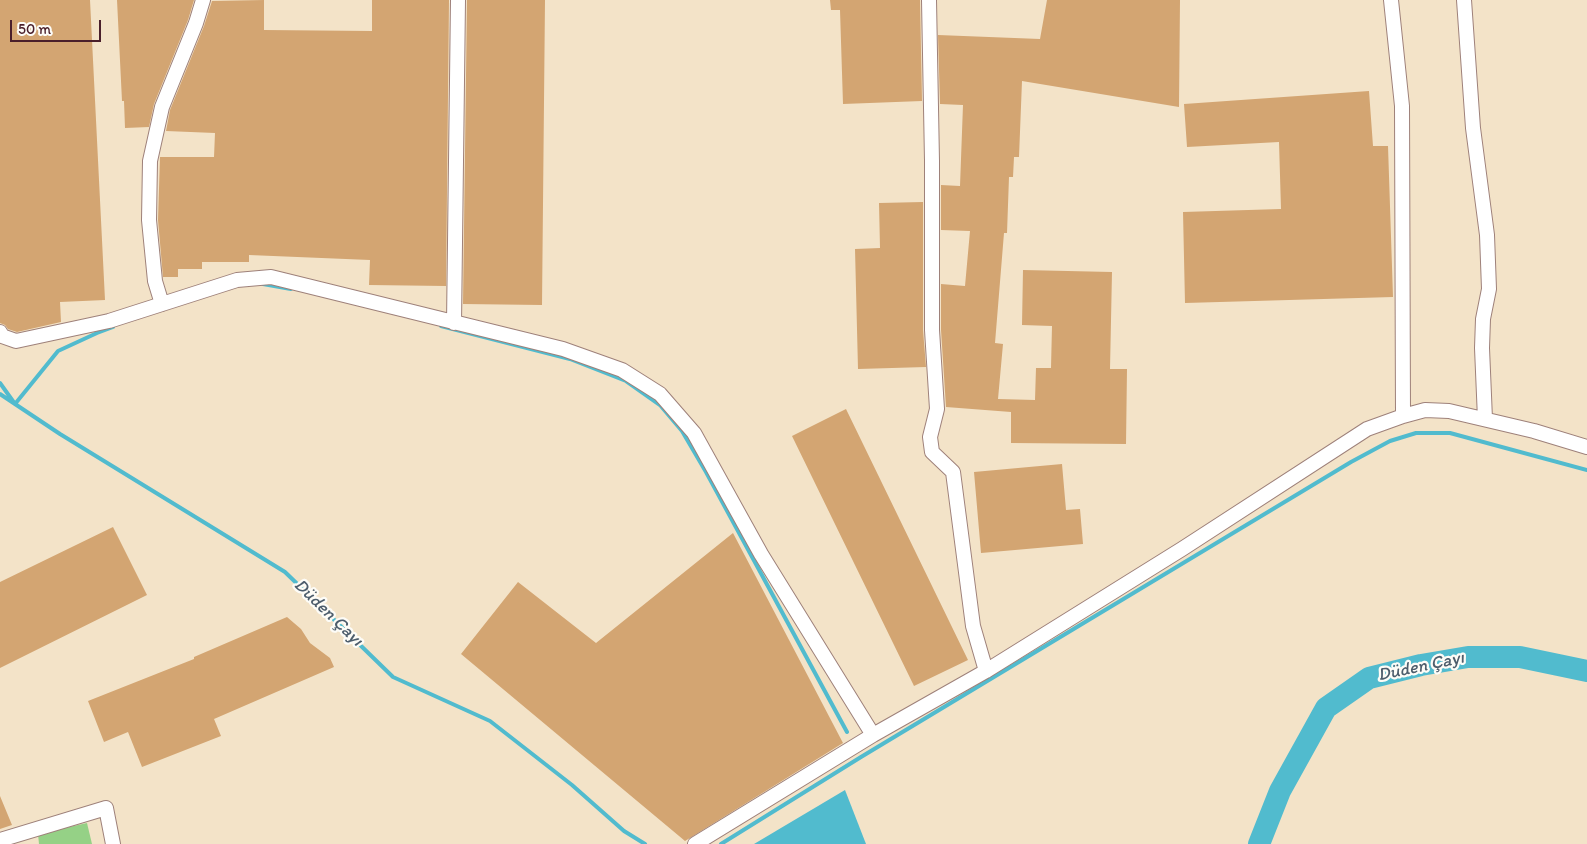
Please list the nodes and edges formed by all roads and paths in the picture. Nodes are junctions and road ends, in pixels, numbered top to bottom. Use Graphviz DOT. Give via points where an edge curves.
graph roads {
  1 [pos="203,0"];
  2 [pos="458,0"];
  3 [pos="929,0"];
  4 [pos="1391,0"];
  5 [pos="1464,0"];
  6 [pos="162,304"];
  7 [pos="454,323"];
  8 [pos="0,332"];
  9 [pos="1403,416"];
  10 [pos="1485,420"];
  11 [pos="1587,447"];
  12 [pos="986,671"];
  13 [pos="873,735"];
  14 [pos="0,840"];
  15 [pos="114,844"];
  16 [pos="695,844"];
  1 -- 6 [label="street" via="162,107 150,161 149,220 155,281"];
  2 -- 7 [label="street"];
  3 -- 12 [label="street" via="932,330 937,409 930,437 932,452 953,472 972,626"];
  4 -- 9 [label="street" via="1402,106"];
  5 -- 10 [label="street" via="1473,128 1487,235 1489,289 1482,348"];
  6 -- 7 [label="street" via="237,280 271,277"];
  6 -- 8 [label="street" via="109,321 16,342"];
  7 -- 13 [label="street" via="563,349 622,370 660,394 694,433 761,554"];
  9 -- 10 [label="street" via="1425,410"];
  9 -- 12 [label="street" via="1367,429"];
  10 -- 11 [label="street"];
  12 -- 13 [label="street"];
  13 -- 16 [label="street"];
  14 -- 15 [label="street" via="106,808"];
}
